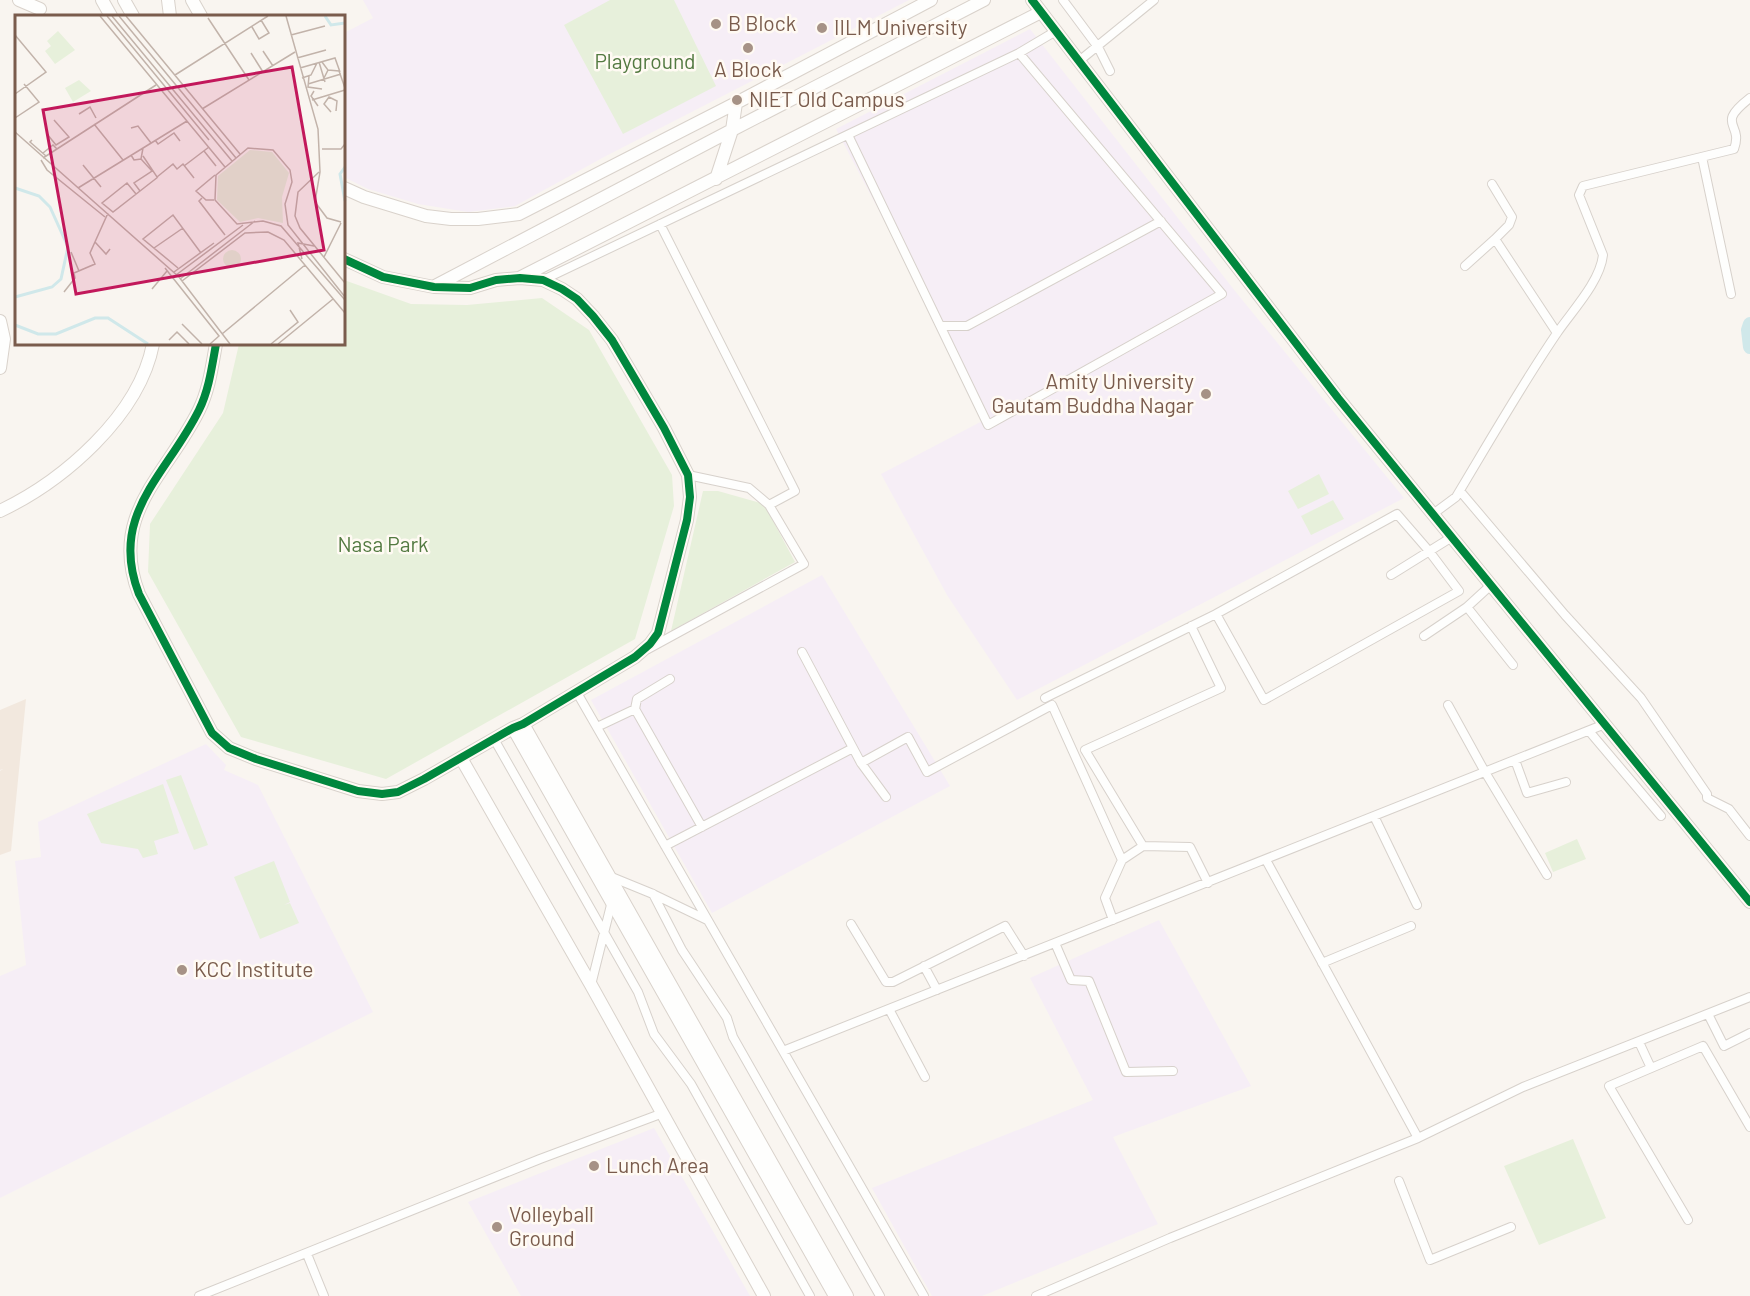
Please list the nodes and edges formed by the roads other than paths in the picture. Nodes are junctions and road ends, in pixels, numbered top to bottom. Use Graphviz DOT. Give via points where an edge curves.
graph roads {
  1 [pos="19,0"];
  2 [pos="102,0"];
  3 [pos="124,0"];
  4 [pos="168,0"];
  5 [pos="192,0"];
  6 [pos="931,0"];
  7 [pos="984,0"];
  8 [pos="1032,0"];
  9 [pos="1063,0"];
  10 [pos="1154,0"];
  11 [pos="40,9"];
  12 [pos="1041,12"];
  13 [pos="110,15"];
  14 [pos="132,15"];
  15 [pos="170,15"];
  16 [pos="200,15"];
  17 [pos="1056,31"];
  18 [pos="1098,47"];
  19 [pos="1019,52"];
  20 [pos="1079,61"];
  21 [pos="1110,71"];
  22 [pos="1750,98"];
  23 [pos="736,103"];
  24 [pos="732,130"];
  25 [pos="848,135"];
  26 [pos="1702,157"];
  27 [pos="716,179"];
  28 [pos="1492,184"];
  29 [pos="345,188"];
  30 [pos="1161,221"];
  31 [pos="660,224"];
  32 [pos="1495,239"];
  33 [pos="345,260"];
  34 [pos="1465,266"];
  35 [pos="520,278"];
  36 [pos="543,280"];
  37 [pos="434,287"];
  38 [pos="1731,294"];
  39 [pos="0,321"];
  40 [pos="941,326"];
  41 [pos="1557,333"];
  42 [pos="153,345"];
  43 [pos="216,345"];
  44 [pos="0,368"];
  45 [pos="688,475"];
  46 [pos="1460,491"];
  47 [pos="769,505"];
  48 [pos="0,511"];
  49 [pos="1433,514"];
  50 [pos="1452,537"];
  51 [pos="1430,551"];
  52 [pos="1391,575"];
  53 [pos="1491,585"];
  54 [pos="1467,606"];
  55 [pos="1216,614"];
  56 [pos="1191,626"];
  57 [pos="1424,636"];
  58 [pos="802,652"];
  59 [pos="635,657"];
  60 [pos="1513,665"];
  61 [pos="670,679"];
  62 [pos="576,691"];
  63 [pos="1045,698"];
  64 [pos="1448,705"];
  65 [pos="635,709"];
  66 [pos="1605,724"];
  67 [pos="518,726"];
  68 [pos="597,727"];
  69 [pos="1589,730"];
  70 [pos="494,739"];
  71 [pos="853,748"];
  72 [pos="461,758"];
  73 [pos="1515,760"];
  74 [pos="861,763"];
  75 [pos="1485,772"];
  76 [pos="1566,782"];
  77 [pos="886,797"];
  78 [pos="1374,816"];
  79 [pos="1661,816"];
  80 [pos="702,827"];
  81 [pos="1750,836"];
  82 [pos="665,846"];
  83 [pos="1143,846"];
  84 [pos="1122,860"];
  85 [pos="1266,860"];
  86 [pos="1547,875"];
  87 [pos="609,876"];
  88 [pos="1208,883"];
  89 [pos="654,894"];
  90 [pos="612,901"];
  91 [pos="1750,902"];
  92 [pos="1417,905"];
  93 [pos="1113,920"];
  94 [pos="707,921"];
  95 [pos="851,924"];
  96 [pos="1411,926"];
  97 [pos="604,933"];
  98 [pos="1055,943"];
  99 [pos="1024,956"];
  100 [pos="1322,963"];
  101 [pos="924,966"];
  102 [pos="591,984"];
  103 [pos="937,990"];
  104 [pos="1750,997"];
  105 [pos="889,1009"];
  106 [pos="1708,1014"];
  107 [pos="1750,1033"];
  108 [pos="1639,1042"];
  109 [pos="783,1051"];
  110 [pos="1651,1068"];
  111 [pos="1173,1071"];
  112 [pos="925,1077"];
  113 [pos="663,1113"];
  114 [pos="1750,1127"];
  115 [pos="1418,1138"];
  116 [pos="1399,1181"];
  117 [pos="1688,1220"];
  118 [pos="1510,1227"];
  119 [pos="307,1254"];
  120 [pos="203,1295"];
  121 [pos="324,1296"];
  122 [pos="764,1296"];
  123 [pos="810,1296"];
  124 [pos="835,1296"];
  125 [pos="847,1296"];
  126 [pos="880,1296"];
  127 [pos="924,1296"];
  128 [pos="1036,1296"];
  1 -- 11 [label="street"];
  2 -- 13 [label="street"];
  3 -- 14 [label="street"];
  4 -- 15 [label="street"];
  5 -- 16 [label="street"];
  6 -- 23 [label="street"];
  7 -- 24 [label="street"];
  8 -- 12 [label="street"];
  9 -- 18 [label="street"];
  10 -- 18 [label="street"];
  12 -- 17 [label="street"];
  12 -- 27 [label="street"];
  17 -- 19 [label="street"];
  17 -- 20 [label="street"];
  18 -- 20 [label="street"];
  18 -- 21 [label="street"];
  19 -- 25 [label="street"];
  19 -- 30 [label="street"];
  20 -- 49 [label="street" via="1338,399"];
  22 -- 26 [label="street" via="1732,115 1734,148"];
  23 -- 24 [label="street"];
  23 -- 29 [label="street" via="519,214 478,219 426,216"];
  24 -- 27 [label="street"];
  24 -- 37 [label="street"];
  25 -- 31 [label="street"];
  25 -- 40 [label="street"];
  26 -- 38 [label="street"];
  26 -- 41 [label="street" via="1583,186 1579,195 1603,255 1602,264"];
  27 -- 35 [label="street"];
  28 -- 32 [label="street" via="1512,217"];
  30 -- 40 [label="street" via="968,326"];
  30 -- 40 [label="street" via="1222,294 988,425"];
  31 -- 36 [label="street"];
  31 -- 47 [label="street" via="795,491"];
  32 -- 34 [label="street"];
  32 -- 41 [label="street"];
  33 -- 37 [label="street" via="383,277"];
  35 -- 36 [label="street"];
  35 -- 37 [label="street" via="470,288"];
  36 -- 45 [label="street" via="577,299 612,340"];
  39 -- 44 [label="street" via="4,339"];
  41 -- 46 [label="street"];
  42 -- 48 [label="street" via="133,395 106,430 60,476"];
  43 -- 72 [label="street" via="199,409 150,487 129,542 132,575 139,594 212,733 229,748 256,759 358,791 382,794 398,792"];
  45 -- 47 [label="street" via="749,488"];
  45 -- 59 [label="street" via="687,520 661,622 650,644"];
  46 -- 49 [label="street"];
  46 -- 81 [label="street" via="1641,698 1707,798 1729,809"];
  47 -- 59 [label="street" via="804,564"];
  49 -- 50 [label="street"];
  50 -- 51 [label="street"];
  50 -- 53 [label="street"];
  51 -- 52 [label="street"];
  51 -- 55 [label="street" via="1397,514"];
  51 -- 55 [label="street" via="1459,591 1264,700"];
  53 -- 54 [label="street"];
  53 -- 66 [label="street"];
  54 -- 57 [label="street"];
  54 -- 60 [label="street"];
  55 -- 56 [label="street"];
  56 -- 63 [label="street"];
  56 -- 83 [label="street" via="1221,688 1085,750"];
  58 -- 71 [label="street"];
  59 -- 62 [label="street"];
  61 -- 65 [label="street" via="638,699"];
  62 -- 67 [label="street"];
  62 -- 68 [label="street"];
  64 -- 75 [label="street"];
  65 -- 68 [label="street"];
  65 -- 80 [label="street"];
  66 -- 69 [label="street"];
  66 -- 91 [label="street"];
  67 -- 70 [label="street"];
  67 -- 87 [label="street"];
  67 -- 90 [label="street"];
  68 -- 82 [label="street"];
  69 -- 73 [label="street"];
  69 -- 79 [label="street"];
  70 -- 72 [label="street"];
  70 -- 97 [label="street"];
  71 -- 74 [label="street"];
  71 -- 80 [label="street"];
  72 -- 102 [label="street"];
  73 -- 75 [label="street"];
  73 -- 76 [label="street" via="1527,793"];
  74 -- 77 [label="street"];
  74 -- 84 [label="street" via="908,737 927,772 1052,705"];
  75 -- 78 [label="street"];
  75 -- 86 [label="street"];
  78 -- 85 [label="street"];
  78 -- 92 [label="street"];
  80 -- 82 [label="street"];
  82 -- 94 [label="street"];
  83 -- 84 [label="street"];
  83 -- 88 [label="street" via="1190,847"];
  84 -- 93 [label="street" via="1105,898"];
  85 -- 88 [label="street"];
  85 -- 100 [label="street"];
  87 -- 89 [label="street"];
  87 -- 125 [label="street"];
  88 -- 93 [label="street"];
  89 -- 94 [label="street"];
  89 -- 126 [label="street" via="682,950 727,1018 733,1037"];
  90 -- 97 [label="street"];
  90 -- 124 [label="street"];
  93 -- 98 [label="street"];
  94 -- 109 [label="street"];
  95 -- 101 [label="street" via="886,982 894,982"];
  96 -- 100 [label="street"];
  97 -- 102 [label="street"];
  97 -- 123 [label="street" via="638,992 654,1034 691,1084"];
  98 -- 99 [label="street"];
  98 -- 111 [label="street" via="1071,980 1089,981 1126,1072"];
  99 -- 101 [label="street" via="1005,926"];
  99 -- 103 [label="street"];
  100 -- 115 [label="street"];
  101 -- 103 [label="street"];
  102 -- 113 [label="street"];
  103 -- 105 [label="street"];
  104 -- 106 [label="street"];
  105 -- 109 [label="street"];
  105 -- 112 [label="street"];
  106 -- 107 [label="street" via="1724,1046"];
  106 -- 108 [label="street"];
  108 -- 110 [label="street"];
  108 -- 115 [label="street" via="1523,1087"];
  109 -- 127 [label="street"];
  110 -- 114 [label="street" via="1703,1046"];
  110 -- 117 [label="street" via="1609,1086"];
  113 -- 119 [label="street"];
  113 -- 122 [label="street"];
  115 -- 128 [label="street"];
  116 -- 118 [label="street" via="1430,1260"];
  119 -- 120 [label="street"];
  119 -- 121 [label="street"];
}
